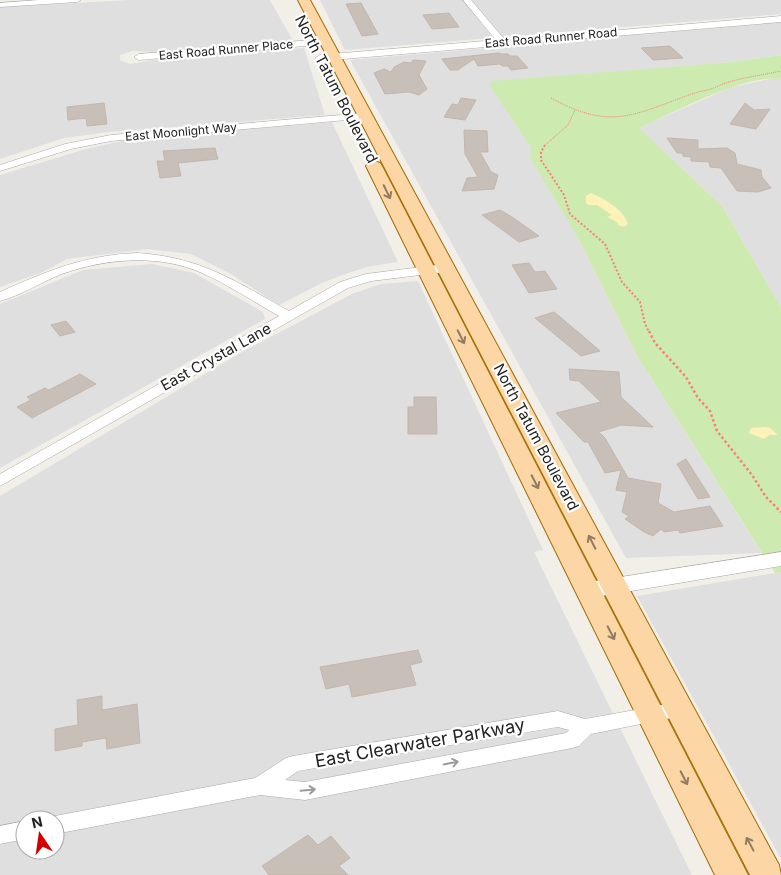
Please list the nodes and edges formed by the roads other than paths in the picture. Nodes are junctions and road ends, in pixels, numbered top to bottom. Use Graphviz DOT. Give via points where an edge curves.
graph roads {
  1 [pos="77,0"];
  2 [pos="291,0"];
  3 [pos="304,0"];
  4 [pos="467,0"];
  5 [pos="34,2"];
  6 [pos="0,5"];
  7 [pos="781,19"];
  8 [pos="320,42"];
  9 [pos="502,42"];
  10 [pos="139,57"];
  11 [pos="327,58"];
  12 [pos="358,117"];
  13 [pos="0,168"];
  14 [pos="436,269"];
  15 [pos="0,297"];
  16 [pos="288,316"];
  17 [pos="0,481"];
  18 [pos="781,559"];
  19 [pos="601,588"];
  20 [pos="666,712"];
  21 [pos="585,727"];
  22 [pos="412,744"];
  23 [pos="419,769"];
  24 [pos="260,786"];
  25 [pos="65,822"];
  26 [pos="15,832"];
  27 [pos="0,835"];
  28 [pos="732,875"];
  29 [pos="767,875"];
  1 -- 5 [label="street"];
  2 -- 8 [label="main road, North Tatum Boulevard"];
  3 -- 8 [label="main road, North Tatum Boulevard"];
  4 -- 9 [label="street"];
  5 -- 6 [label="street"];
  7 -- 9 [label="street, East Road Runner Road"];
  8 -- 10 [label="street, East Road Runner Place"];
  8 -- 11 [label="main road, North Tatum Boulevard"];
  9 -- 11 [label="street, East Road Runner Road"];
  11 -- 12 [label="main road, North Tatum Boulevard"];
  12 -- 13 [label="street, East Moonlight Way" via="95,141"];
  12 -- 14 [label="main road, North Tatum Boulevard"];
  14 -- 16 [label="street, East Crystal Lane" via="356,280"];
  14 -- 19 [label="main road, North Tatum Boulevard"];
  15 -- 16 [label="street" via="68,268 126,258 156,258 200,268"];
  16 -- 17 [label="street, East Crystal Lane"];
  18 -- 19 [label="street"];
  19 -- 20 [label="main road, North Tatum Boulevard"];
  20 -- 21 [label="street, East Clearwater Parkway"];
  20 -- 28 [label="main road, North Tatum Boulevard, one-way"];
  29 -- 20 [label="main road, North Tatum Boulevard, one-way"];
  21 -- 22 [label="street, East Clearwater Parkway" via="558,719"];
  23 -- 21 [label="street, East Clearwater Parkway, one-way" via="572,740"];
  22 -- 23 [label="street"];
  22 -- 24 [label="street, East Clearwater Parkway" via="293,764"];
  24 -- 23 [label="street, East Clearwater Parkway, one-way" via="305,791"];
  24 -- 25 [label="street, East Clearwater Parkway"];
  26 -- 27 [label="street"];
}
